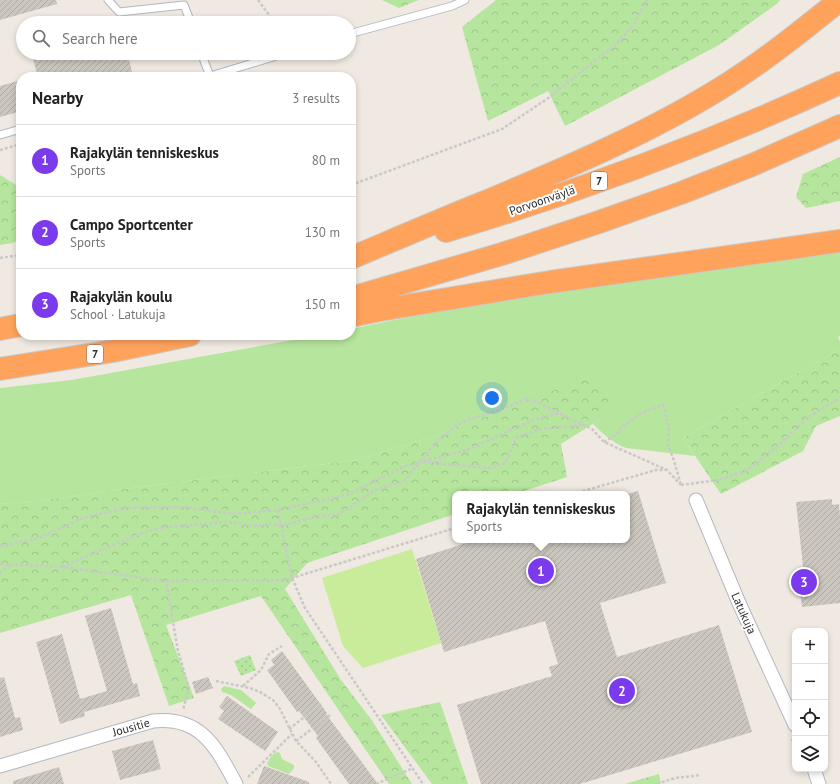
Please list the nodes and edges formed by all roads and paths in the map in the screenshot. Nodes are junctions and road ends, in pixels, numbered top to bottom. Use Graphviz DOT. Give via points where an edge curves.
graph roads {
  1 [pos="108,0"];
  2 [pos="258,0"];
  3 [pos="465,0"];
  4 [pos="647,0"];
  5 [pos="840,0"];
  6 [pos="186,3"];
  7 [pos="189,16"];
  8 [pos="269,16"];
  9 [pos="356,32"];
  10 [pos="203,60"];
  11 [pos="263,60"];
  12 [pos="207,72"];
  13 [pos="224,72"];
  14 [pos="840,83"];
  15 [pos="840,126"];
  16 [pos="16,130"];
  17 [pos="0,135"];
  18 [pos="16,145"];
  19 [pos="0,150"];
  20 [pos="356,183"];
  21 [pos="840,241"];
  22 [pos="16,256"];
  23 [pos="356,256"];
  24 [pos="356,257"];
  25 [pos="0,258"];
  26 [pos="356,297"];
  27 [pos="356,315"];
  28 [pos="16,326"];
  29 [pos="0,329"];
  30 [pos="166,340"];
  31 [pos="0,369"];
  32 [pos="840,398"];
  33 [pos="559,413"];
  34 [pos="583,425"];
  35 [pos="604,442"];
  36 [pos="420,462"];
  37 [pos="667,470"];
  38 [pos="681,485"];
  39 [pos="583,491"];
  40 [pos="696,500"];
  41 [pos="278,510"];
  42 [pos="281,526"];
  43 [pos="452,529"];
  44 [pos="0,546"];
  45 [pos="0,564"];
  46 [pos="10,565"];
  47 [pos="62,567"];
  48 [pos="0,573"];
  49 [pos="292,578"];
  50 [pos="166,581"];
  51 [pos="282,646"];
  52 [pos="216,681"];
  53 [pos="243,686"];
  54 [pos="321,704"];
  55 [pos="330,715"];
  56 [pos="792,718"];
  57 [pos="180,722"];
  58 [pos="289,729"];
  59 [pos="292,734"];
  60 [pos="296,741"];
  61 [pos="0,766"];
  62 [pos="413,768"];
  63 [pos="815,772"];
  64 [pos="701,775"];
  65 [pos="240,782"];
  66 [pos="331,784"];
  67 [pos="376,784"];
  68 [pos="423,784"];
  69 [pos="657,784"];
  70 [pos="818,784"];
  1 -- 6 [label="lane" via="119,12"];
  2 -- 8 [label="path"];
  3 -- 9 [label="lane" via="452,6"];
  4 -- 20 [label="path" via="634,24 617,43 547,99 502,130"];
  5 -- 23 [label="highway" via="786,44 729,83 673,116 621,143 549,175"];
  6 -- 7 [label="lane"];
  10 -- 12 [label="lane"];
  11 -- 13 [label="lane"];
  14 -- 24 [label="highway, Porvoonväylä / 7" via="702,143 606,178 478,222"];
  15 -- 26 [label="highway" via="681,193 599,222 502,254"];
  16 -- 17 [label="lane"];
  18 -- 19 [label="path"];
  21 -- 27 [label="highway" via="550,282"];
  22 -- 25 [label="path"];
  28 -- 29 [label="highway"];
  30 -- 31 [label="highway, 7"];
  32 -- 38 [label="path" via="807,418 778,446 747,470 718,480"];
  33 -- 34 [label="path"];
  33 -- 36 [label="path" via="533,420 467,450"];
  33 -- 36 [label="path" via="527,399 467,420 453,428"];
  34 -- 35 [label="path" via="592,429"];
  34 -- 36 [label="path" via="540,429 517,438 505,463 490,468"];
  35 -- 37 [label="path"];
  35 -- 38 [label="path" via="641,413 663,405 669,427 668,444"];
  36 -- 41 [label="path" via="405,466 347,495"];
  36 -- 42 [label="path" via="404,481 374,490 337,514 318,516"];
  37 -- 38 [label="path"];
  37 -- 39 [label="path" via="656,470"];
  40 -- 56 [label="street, Latukuja" via="739,603"];
  41 -- 42 [label="path"];
  41 -- 44 [label="path" via="234,514 184,507 126,508 83,518 39,538"];
  42 -- 47 [label="path" via="253,526 231,522 165,527 139,534"];
  42 -- 49 [label="path"];
  43 -- 49 [label="path"];
  45 -- 46 [label="path"];
  46 -- 47 [label="path"];
  46 -- 48 [label="path"];
  47 -- 50 [label="path"];
  49 -- 50 [label="path"];
  49 -- 62 [label="path" via="305,608"];
  50 -- 57 [label="path" via="178,651 189,688"];
  51 -- 53 [label="path" via="269,654 261,670"];
  52 -- 53 [label="path"];
  53 -- 58 [label="path" via="273,700"];
  54 -- 58 [label="path"];
  55 -- 60 [label="path"];
  57 -- 61 [label="street, Jousitie" via="167,719 153,721"];
  57 -- 65 [label="street, Jousitie" via="196,729 208,739"];
  58 -- 59 [label="path"];
  59 -- 60 [label="path"];
  59 -- 65 [label="path"];
  60 -- 66 [label="path" via="316,762"];
  62 -- 67 [label="path"];
  62 -- 68 [label="path"];
  63 -- 70 [label="street"];
  64 -- 69 [label="path" via="675,778"];
}
